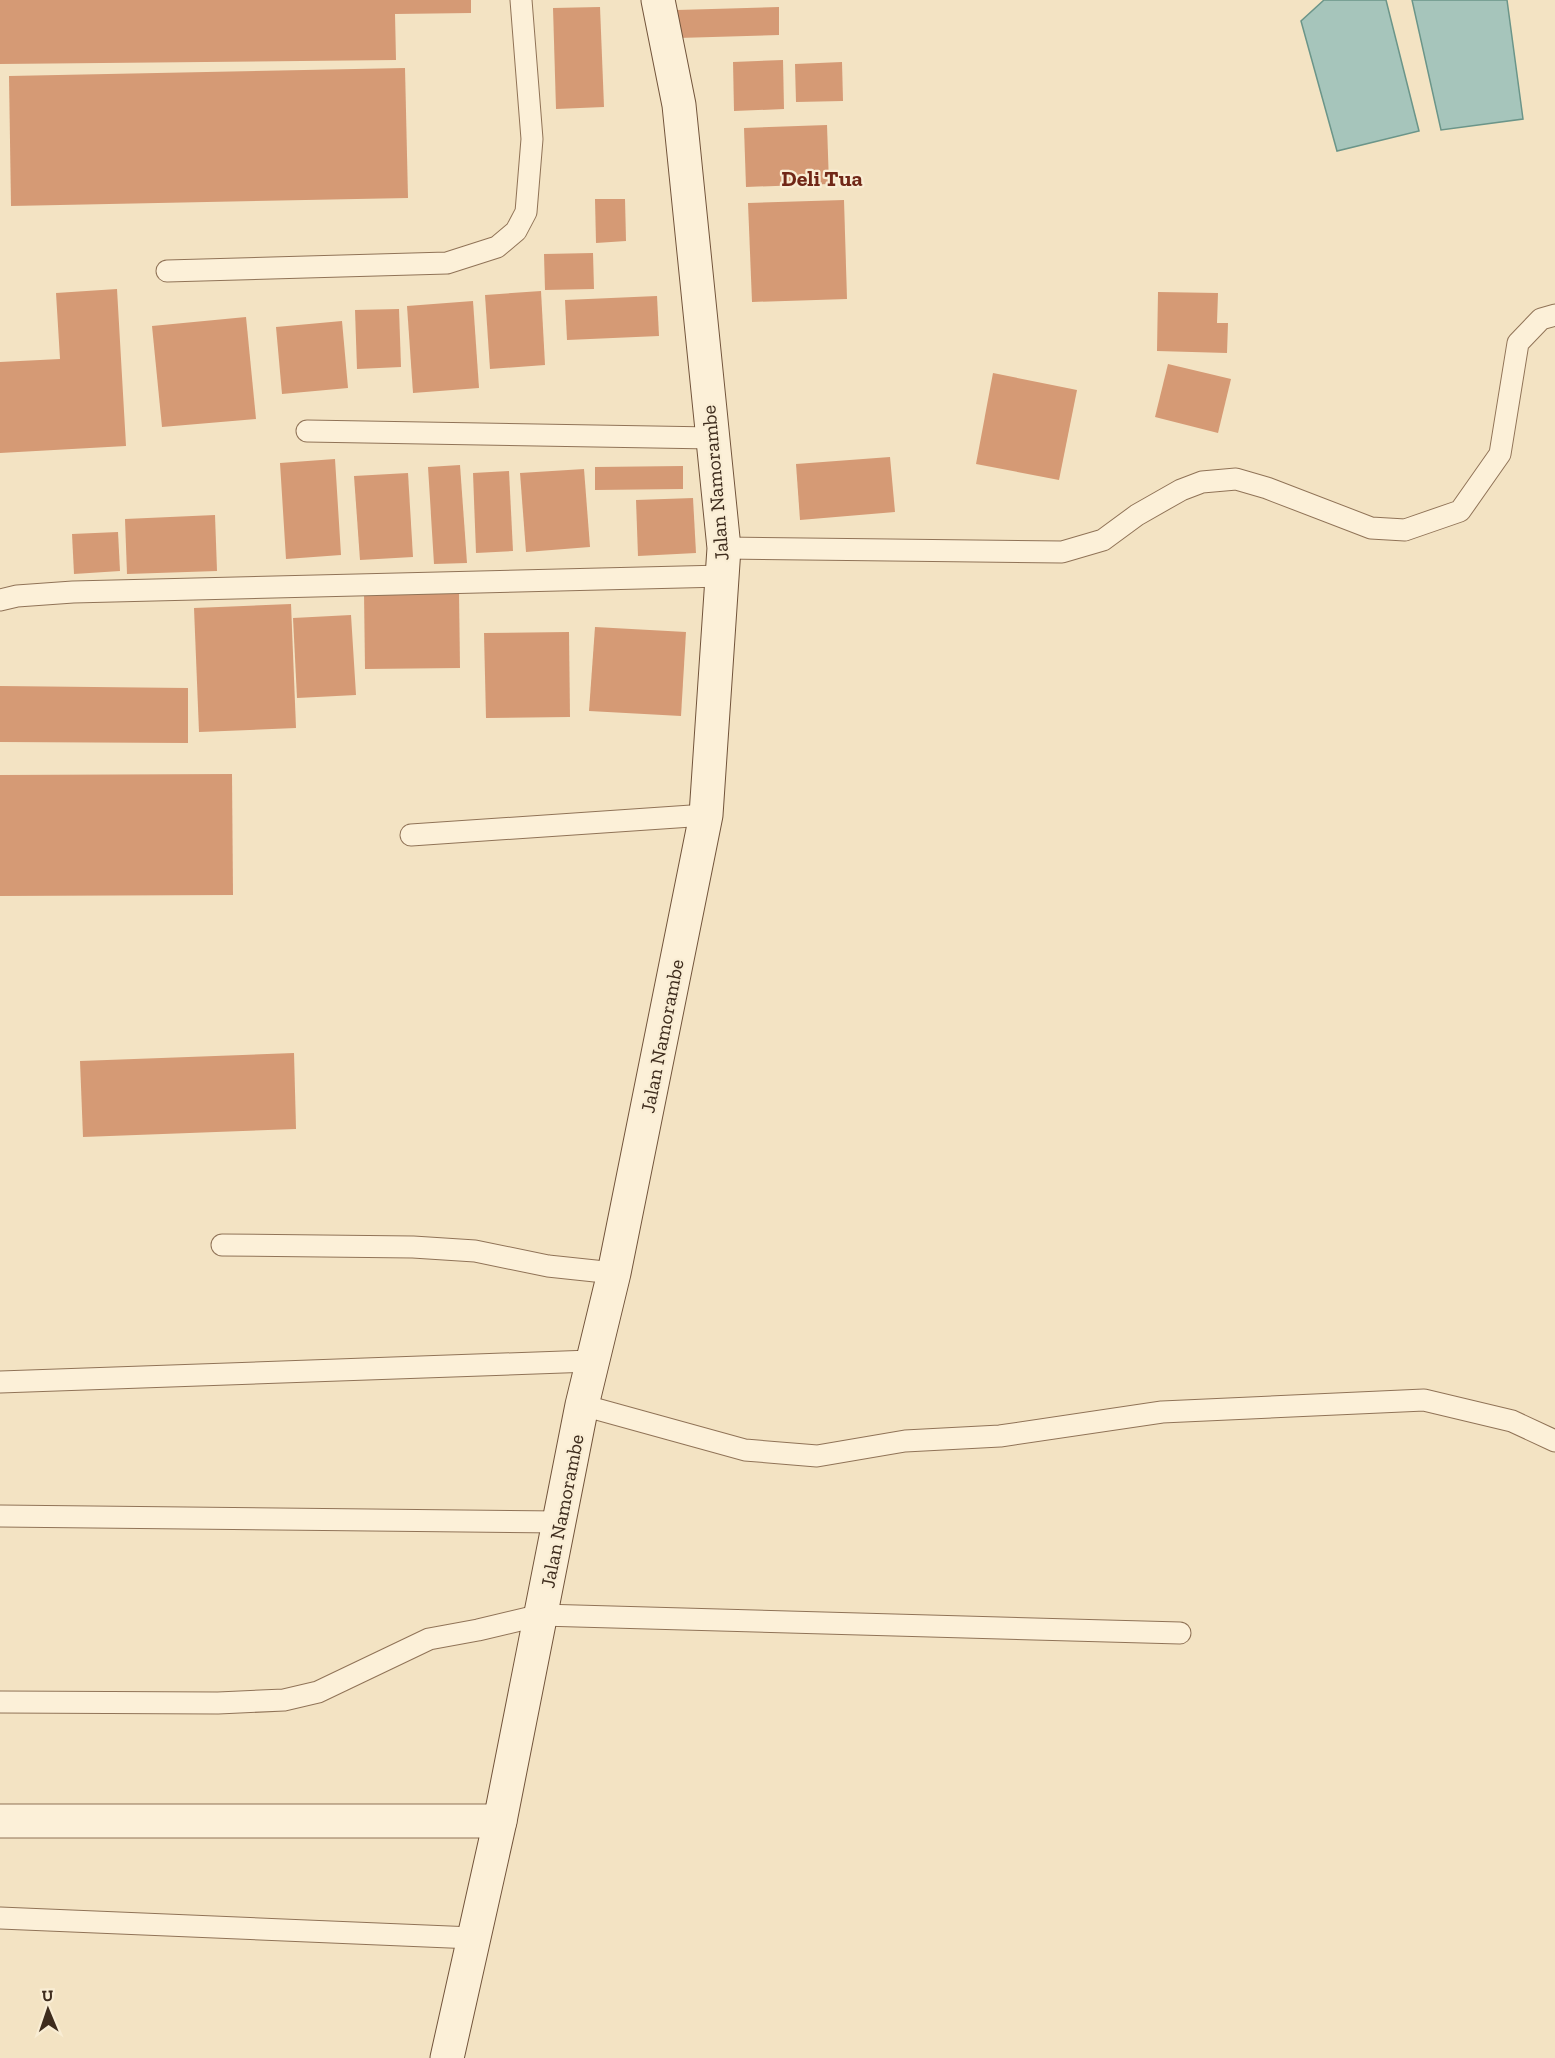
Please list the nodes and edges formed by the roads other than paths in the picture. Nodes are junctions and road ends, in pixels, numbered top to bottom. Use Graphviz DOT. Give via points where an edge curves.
graph roads {
  1 [pos="521,0"];
  2 [pos="658,0"];
  3 [pos="167,272"];
  4 [pos="1555,315"];
  5 [pos="307,431"];
  6 [pos="712,438"];
  7 [pos="723,562"];
  8 [pos="0,600"];
  9 [pos="706,815"];
  10 [pos="411,835"];
  11 [pos="222,1245"];
  12 [pos="614,1273"];
  13 [pos="591,1361"];
  14 [pos="0,1382"];
  15 [pos="582,1405"];
  16 [pos="1555,1441"];
  17 [pos="0,1516"];
  18 [pos="560,1521"];
  19 [pos="541,1615"];
  20 [pos="1180,1633"];
  21 [pos="0,1702"];
  22 [pos="0,1821"];
  23 [pos="500,1821"];
  24 [pos="0,1918"];
  25 [pos="473,1938"];
  26 [pos="447,2058"];
  1 -- 3 [label="lane" via="532,139 526,212 516,231 497,247 447,263"];
  2 -- 6 [label="main road, Jalan Namorambe" via="679,105"];
  4 -- 7 [label="lane" via="1541,319 1518,343 1500,454 1460,511 1405,530 1371,528 1236,479 1202,482 1181,490 1103,540 1062,552"];
  5 -- 6 [label="lane"];
  6 -- 7 [label="main road, Jalan Namorambe"];
  7 -- 8 [label="lane" via="73,592"];
  7 -- 9 [label="main road, Jalan Namorambe"];
  9 -- 10 [label="lane"];
  9 -- 12 [label="main road, Jalan Namorambe"];
  11 -- 12 [label="lane" via="475,1251 548,1266"];
  12 -- 13 [label="main road, Jalan Namorambe"];
  13 -- 14 [label="lane"];
  13 -- 15 [label="main road, Jalan Namorambe"];
  15 -- 16 [label="lane" via="745,1450 818,1456 905,1441 1000,1436 1162,1412 1424,1400 1512,1421"];
  15 -- 18 [label="main road, Jalan Namorambe"];
  17 -- 18 [label="lane"];
  18 -- 19 [label="main road, Jalan Namorambe"];
  19 -- 20 [label="lane"];
  19 -- 21 [label="lane" via="429,1639 318,1692 284,1700"];
  19 -- 23 [label="main road, Jalan Namorambe"];
  22 -- 23 [label="main road"];
  23 -- 25 [label="main road, Jalan Namorambe"];
  24 -- 25 [label="lane"];
  25 -- 26 [label="main road, Jalan Namorambe"];
}
